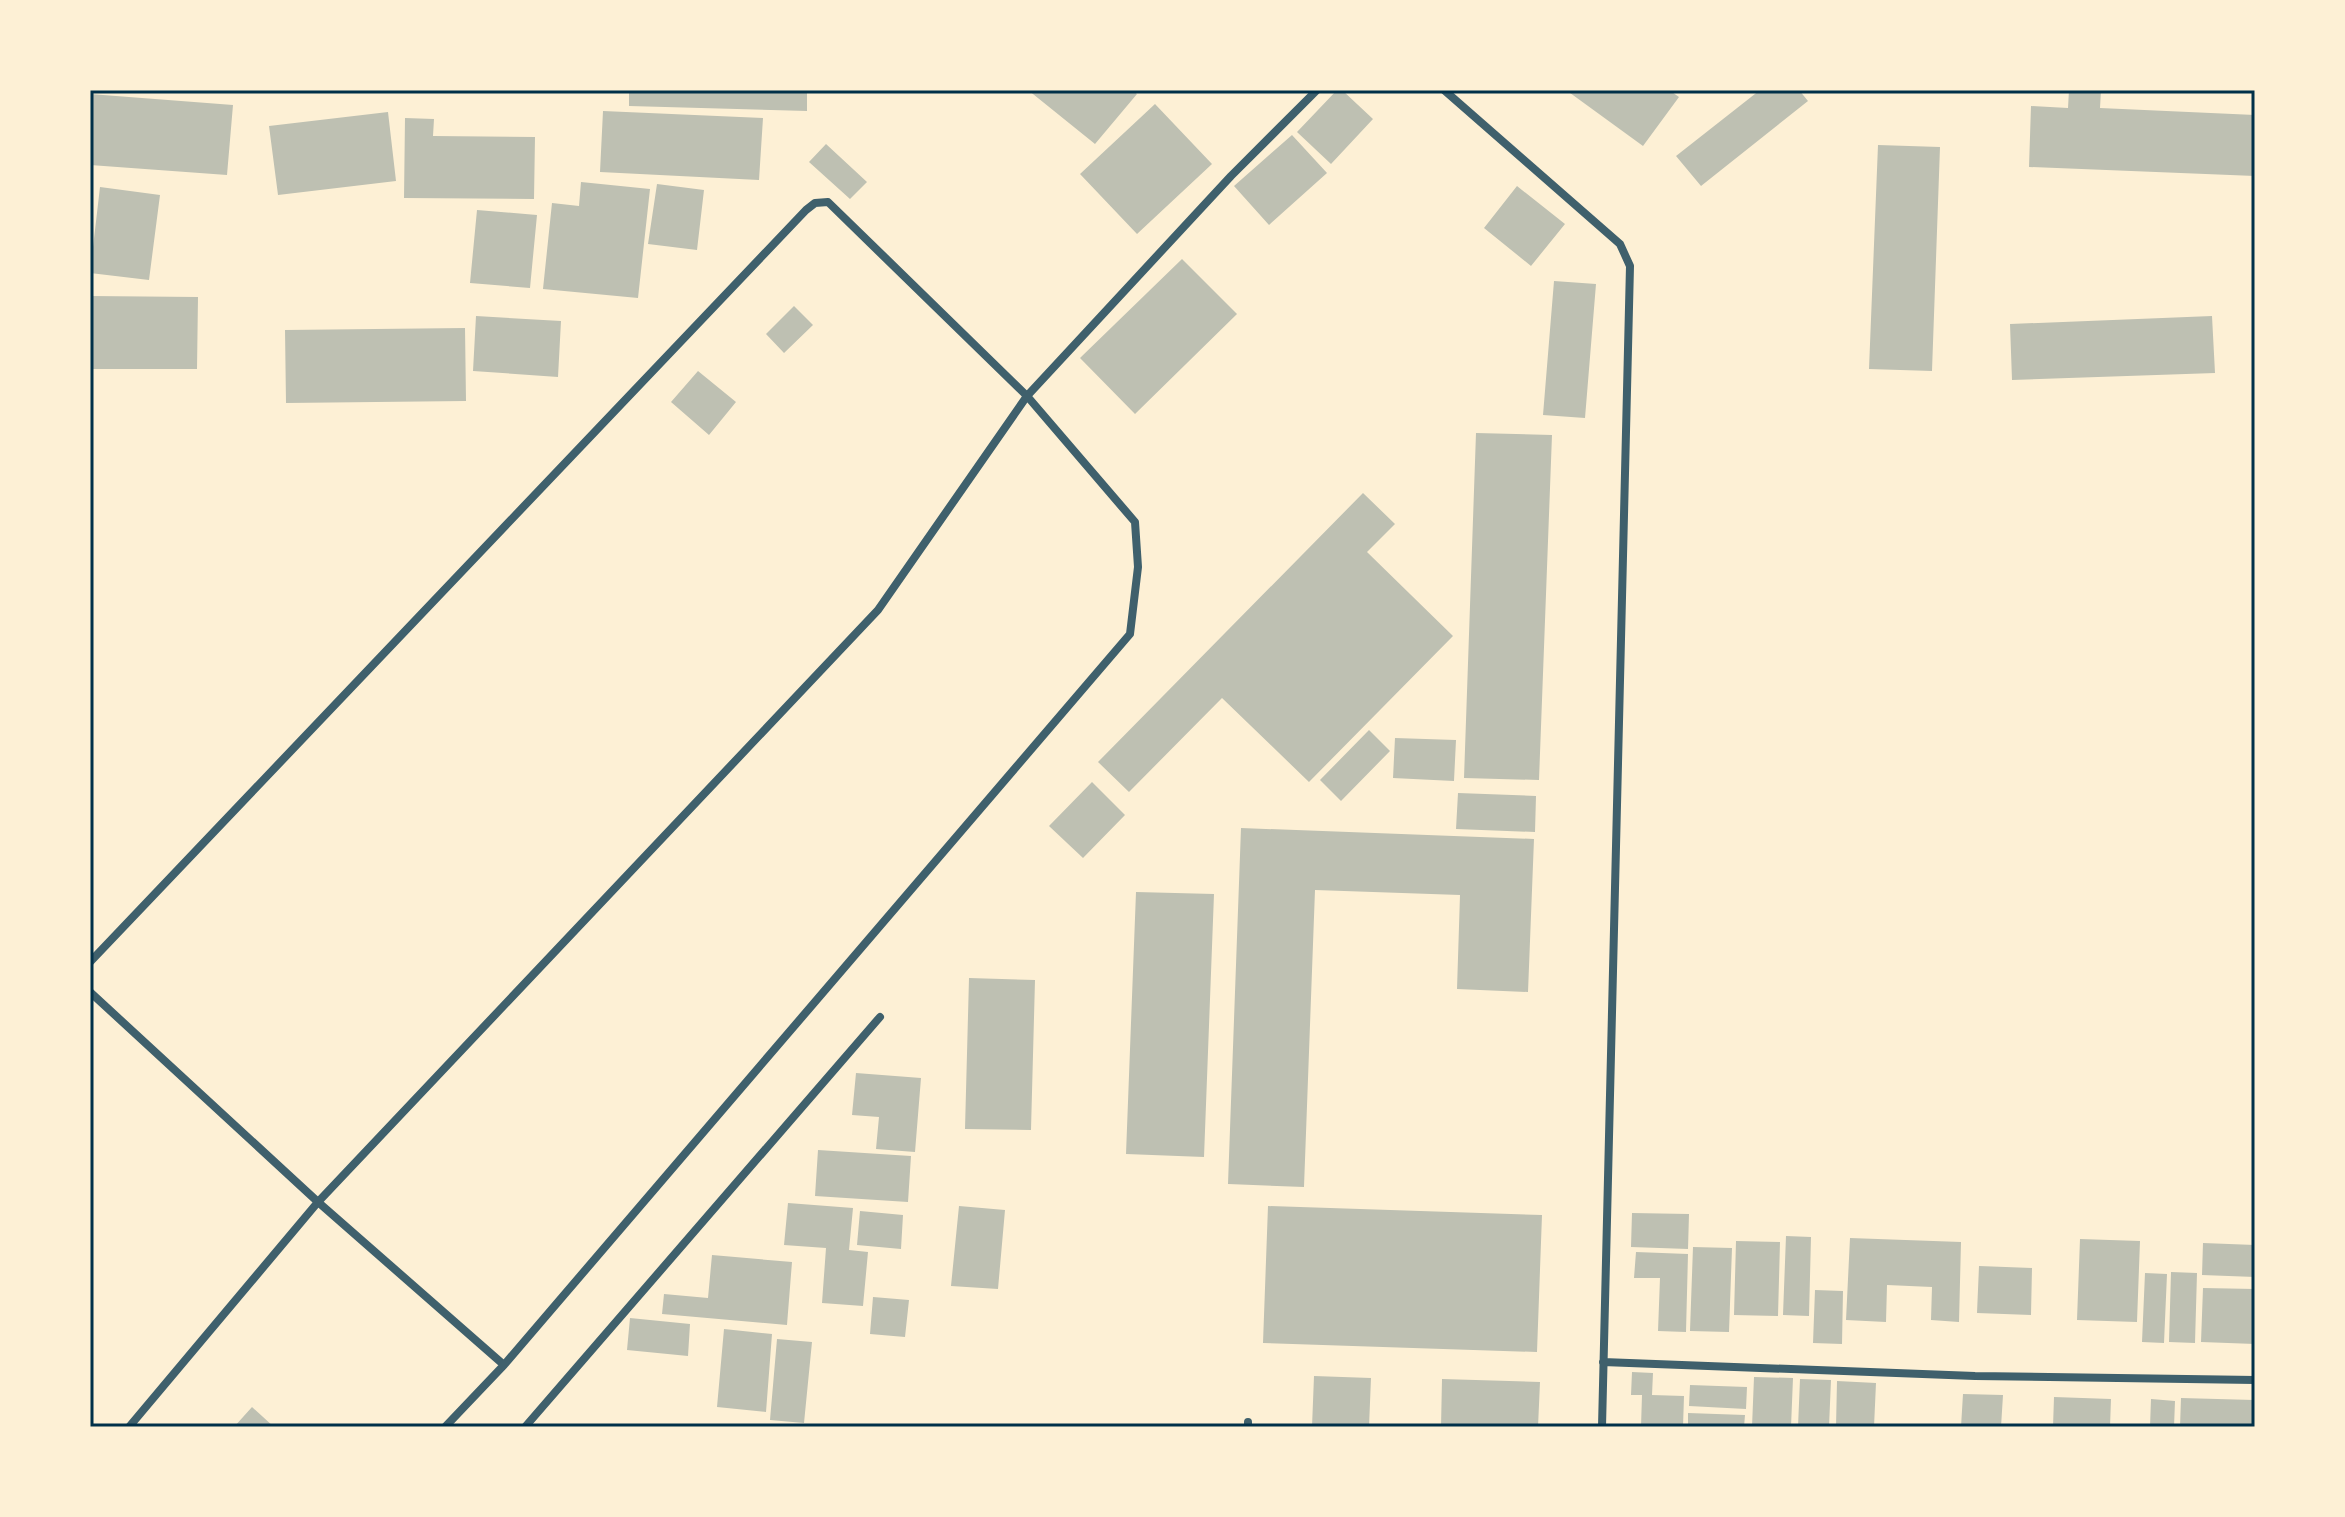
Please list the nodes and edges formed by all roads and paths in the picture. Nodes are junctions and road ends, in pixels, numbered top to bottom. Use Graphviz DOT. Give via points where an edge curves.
graph roads {
  1 [pos="1317,90"];
  2 [pos="1444,90"];
  3 [pos="1027,396"];
  4 [pos="90,962"];
  5 [pos="90,992"];
  6 [pos="880,1017"];
  7 [pos="318,1202"];
  8 [pos="1603,1362"];
  9 [pos="504,1365"];
  10 [pos="2255,1380"];
  11 [pos="129,1427"];
  12 [pos="445,1427"];
  13 [pos="525,1427"];
  14 [pos="1602,1427"];
  1 -- 3 [label="street"];
  2 -- 8 [label="street" via="1620,244 1630,266"];
  3 -- 4 [label="street" via="828,202 815,203"];
  3 -- 7 [label="street" via="878,610"];
  3 -- 9 [label="street" via="1135,522 1138,567 1130,634"];
  5 -- 7 [label="street"];
  6 -- 13 [label="street"];
  7 -- 9 [label="street"];
  7 -- 11 [label="street"];
  8 -- 10 [label="street" via="1959,1376"];
  8 -- 14 [label="street"];
  9 -- 12 [label="street"];
}
